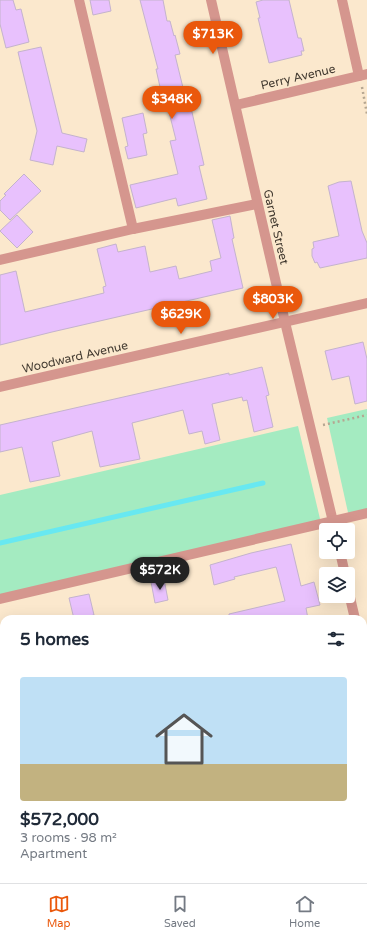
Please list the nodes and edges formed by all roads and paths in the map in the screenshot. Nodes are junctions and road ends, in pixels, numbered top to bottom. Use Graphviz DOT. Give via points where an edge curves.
graph roads {
  1 [pos="79,0"];
  2 [pos="211,0"];
  3 [pos="342,0"];
  4 [pos="363,75"];
  5 [pos="236,105"];
  6 [pos="367,114"];
  7 [pos="257,204"];
  8 [pos="133,229"];
  9 [pos="0,260"];
  10 [pos="367,303"];
  11 [pos="284,322"];
  12 [pos="0,388"];
  13 [pos="367,415"];
  14 [pos="310,428"];
  15 [pos="367,513"];
  16 [pos="333,523"];
  17 [pos="339,523"];
  18 [pos="319,528"];
  19 [pos="0,599"];
  20 [pos="351,603"];
  21 [pos="354,615"];
  1 -- 8 [label="street"];
  2 -- 5 [label="street, Garnet Street"];
  3 -- 4 [label="street"];
  4 -- 5 [label="street, Perry Avenue"];
  4 -- 6 [label="path"];
  5 -- 7 [label="street, Garnet Street"];
  7 -- 8 [label="street"];
  7 -- 11 [label="street, Garnet Street"];
  8 -- 9 [label="street"];
  10 -- 11 [label="street, Woodward Avenue"];
  11 -- 12 [label="street, Woodward Avenue"];
  11 -- 14 [label="street, Garnet Street"];
  13 -- 14 [label="path"];
  14 -- 16 [label="street, Garnet Street"];
  15 -- 17 [label="street"];
  18 -- 19 [label="street"];
  20 -- 21 [label="street"];
}
